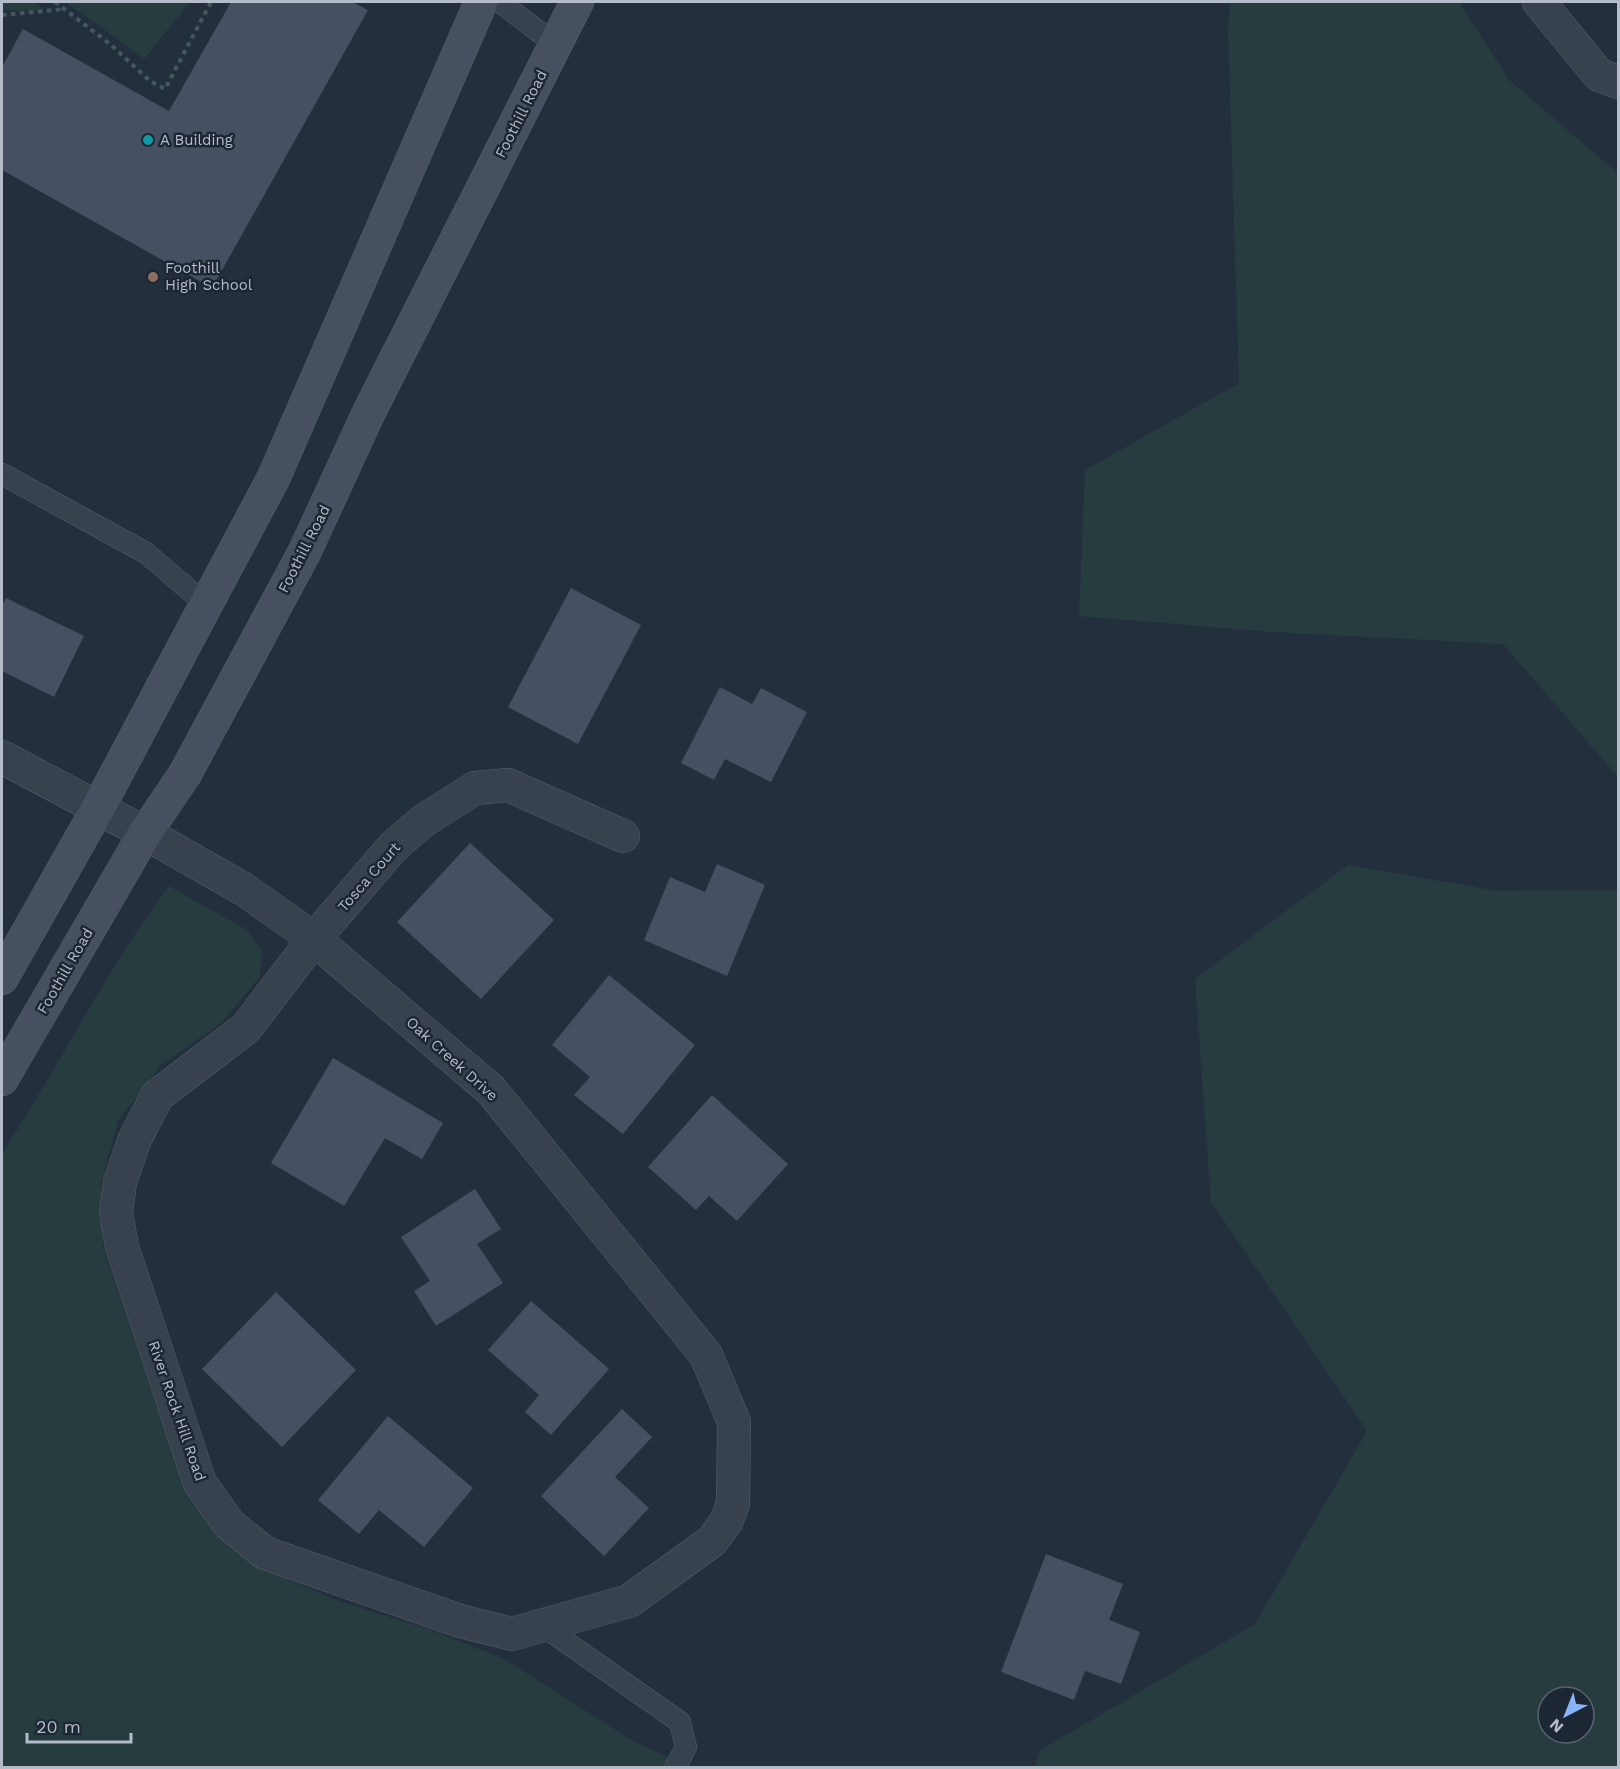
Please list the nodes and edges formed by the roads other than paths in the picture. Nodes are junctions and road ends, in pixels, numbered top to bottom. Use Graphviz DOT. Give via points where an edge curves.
graph roads {
  1 [pos="481,2"];
  2 [pos="500,2"];
  3 [pos="577,2"];
  4 [pos="1539,2"];
  5 [pos="556,45"];
  6 [pos="1618,82"];
  7 [pos="2,474"];
  8 [pos="208,606"];
  9 [pos="2,758"];
  10 [pos="97,810"];
  11 [pos="145,833"];
  12 [pos="622,836"];
  13 [pos="314,939"];
  14 [pos="2,978"];
  15 [pos="2,1079"];
  16 [pos="733,1504"];
  17 [pos="543,1626"];
  18 [pos="675,1767"];
  1 -- 8 [label="main road" via="274,477"];
  2 -- 5 [label="lane"];
  3 -- 5 [label="main road, Foothill Road"];
  4 -- 6 [label="street" via="1599,75"];
  5 -- 11 [label="main road, Foothill Road" via="369,412 304,551 185,774"];
  7 -- 8 [label="lane" via="146,553"];
  8 -- 10 [label="main road"];
  9 -- 10 [label="street, Oak Creek Drive"];
  10 -- 11 [label="street, Oak Creek Drive"];
  10 -- 14 [label="main road"];
  11 -- 13 [label="street, Oak Creek Drive" via="245,890"];
  11 -- 15 [label="main road, Foothill Road"];
  12 -- 13 [label="street, Tosca Court" via="508,785 475,788 423,821 393,847"];
  13 -- 16 [label="street, Oak Creek Drive" via="491,1090 706,1355 734,1422"];
  13 -- 17 [label="street, River Rock Hill Road" via="246,1028 158,1096 134,1142 120,1182 116,1212 122,1247 200,1484 229,1524 265,1553 460,1621 512,1634"];
  16 -- 17 [label="street, River Rock Hill Road" via="726,1522 712,1540 629,1601"];
  17 -- 18 [label="lane" via="681,1722 686,1747"];
}
